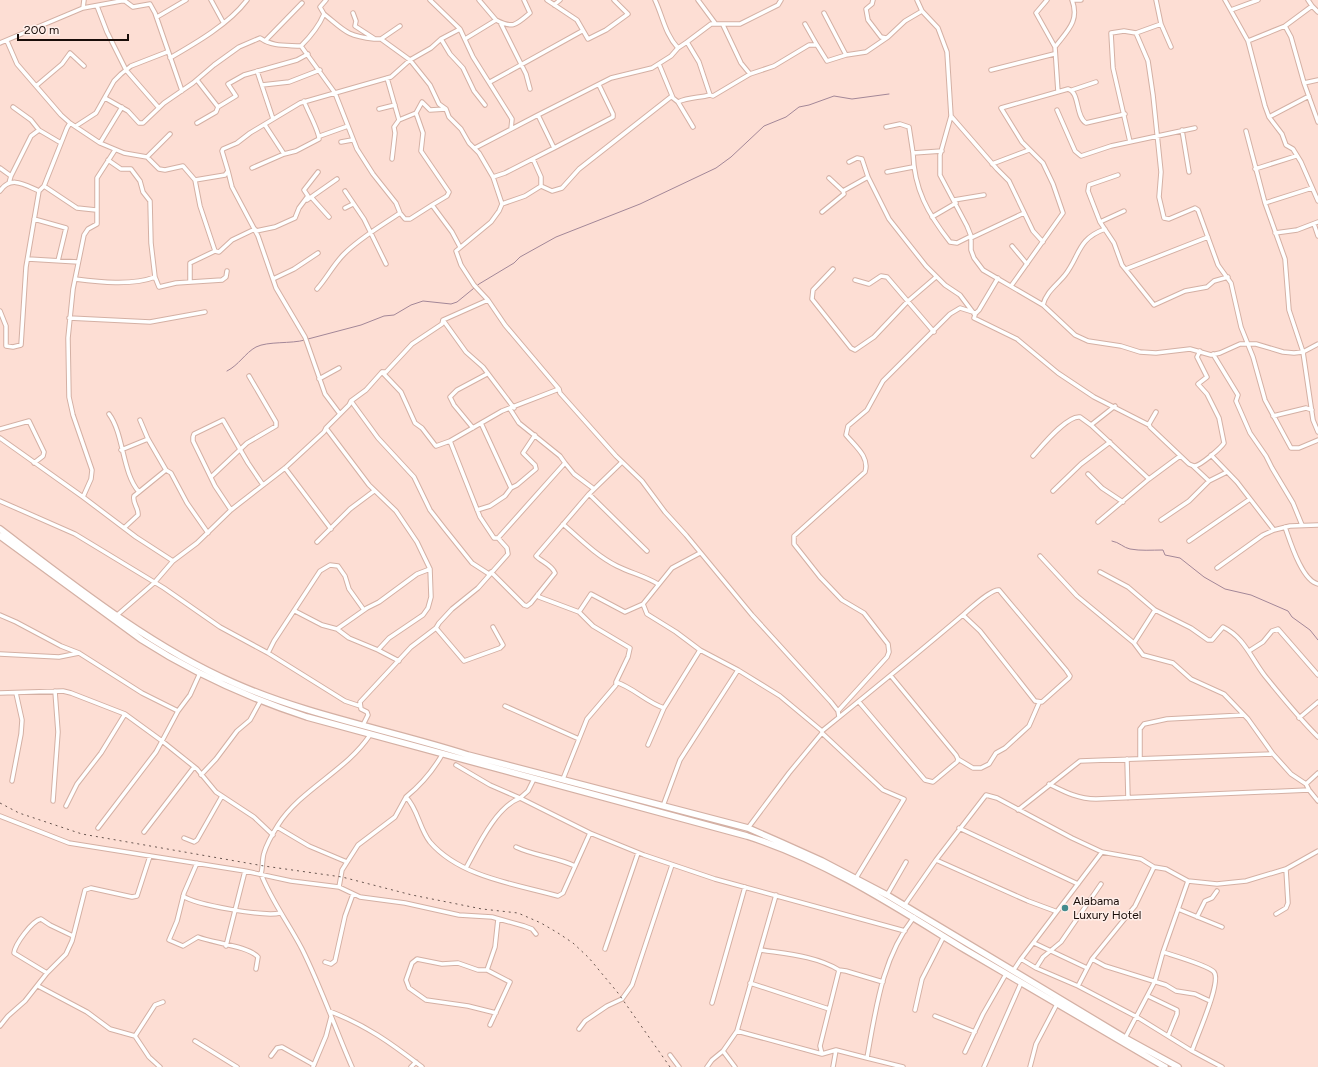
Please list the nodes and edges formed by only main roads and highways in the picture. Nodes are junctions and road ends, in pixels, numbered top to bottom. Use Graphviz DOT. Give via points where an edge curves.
graph roads {
  1 [pos="0,529"];
  2 [pos="0,536"];
  3 [pos="169,649"];
  4 [pos="166,655"];
  5 [pos="576,786"];
  6 [pos="1165,1067"];
  7 [pos="1178,1067"];
  1 -- 3 [label="main road" via="116,616"];
  2 -- 4 [label="main road" via="113,620"];
  3 -- 4 [label="main road"];
  3 -- 5 [label="main road" via="234,684 320,714 563,779"];
  4 -- 5 [label="main road" via="229,687 307,717 534,779"];
  5 -- 6 [label="main road" via="753,838 815,863 914,917"];
  5 -- 7 [label="main road" via="748,828 856,878"];
}
